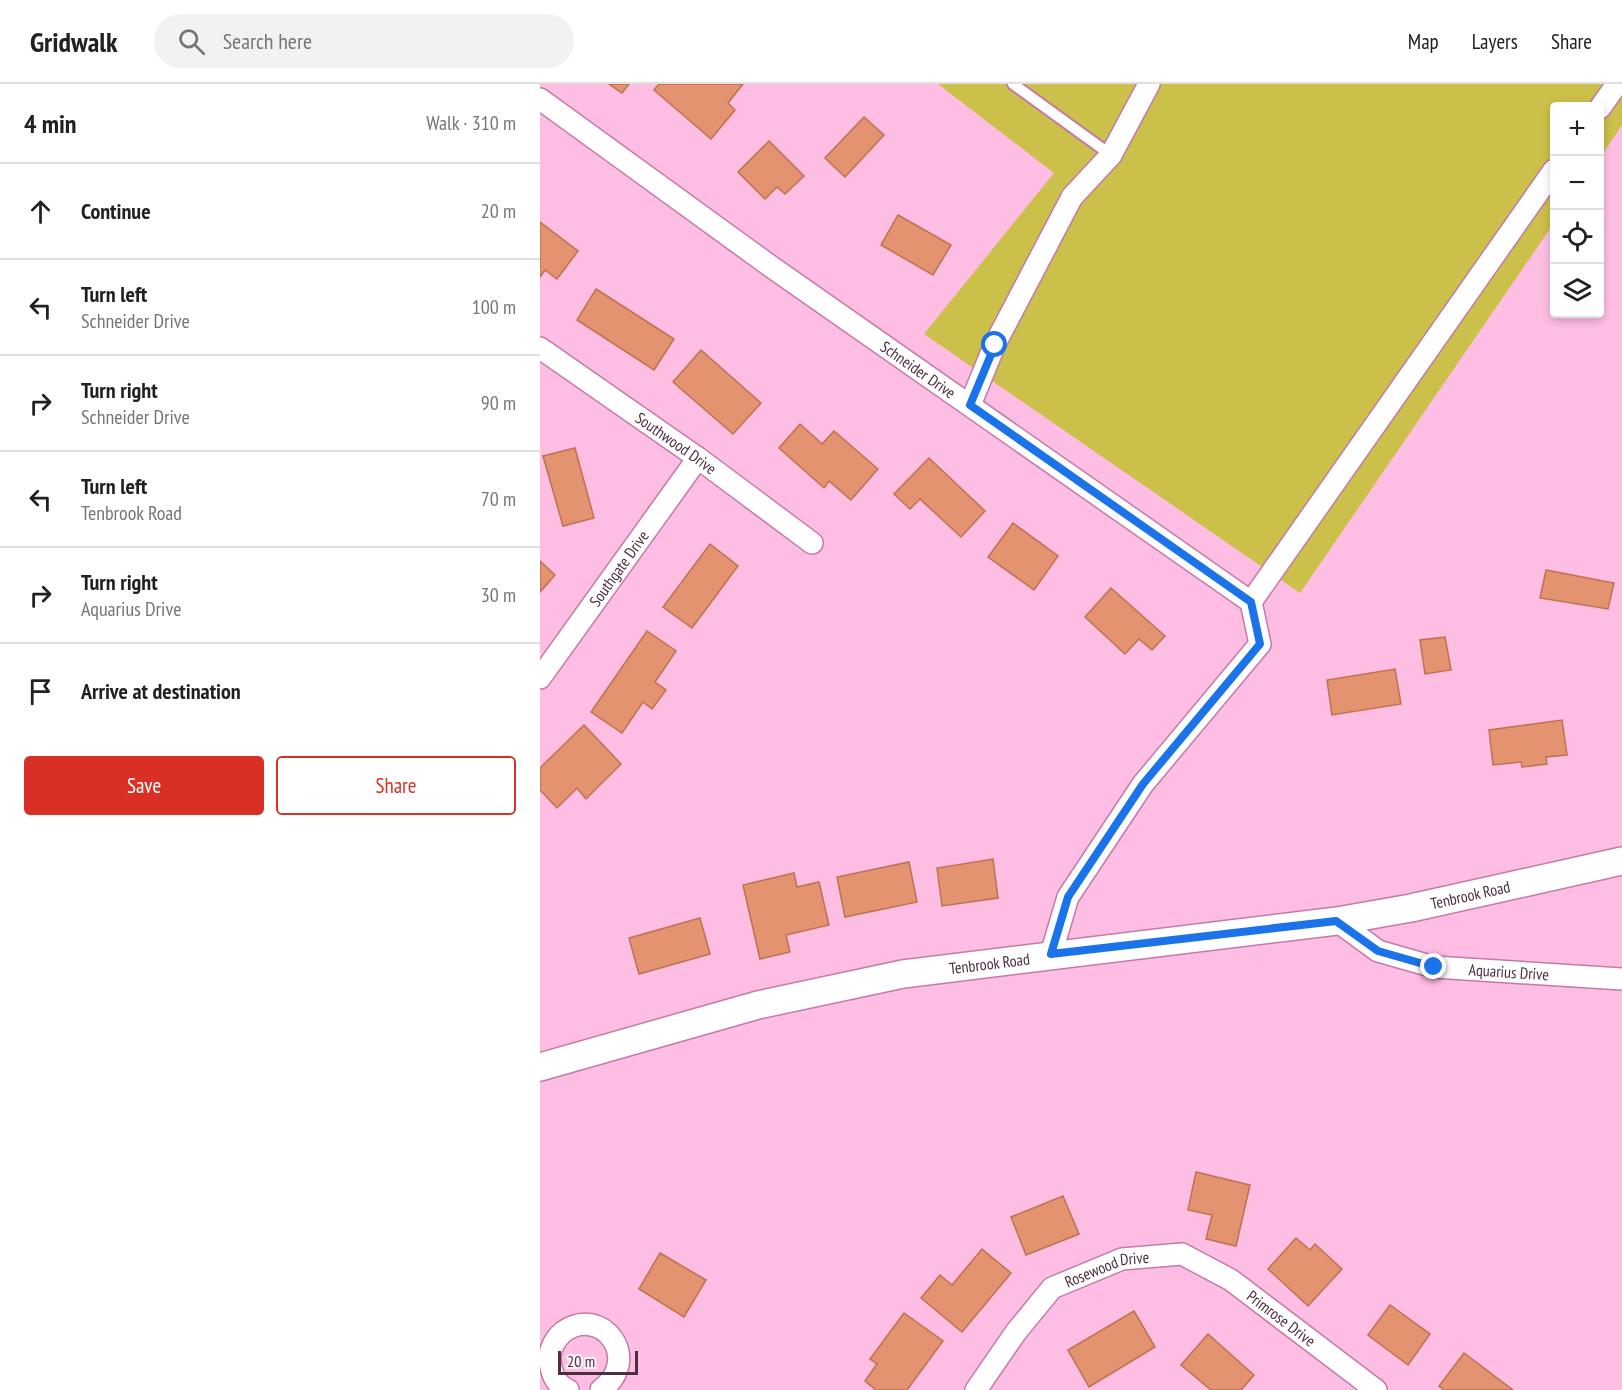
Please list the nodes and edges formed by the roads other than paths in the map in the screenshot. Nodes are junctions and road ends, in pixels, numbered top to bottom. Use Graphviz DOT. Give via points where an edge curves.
graph roads {
  1 [pos="1013,84"];
  2 [pos="1149,84"];
  3 [pos="1617,84"];
  4 [pos="540,99"];
  5 [pos="1604,102"];
  6 [pos="1111,155"];
  7 [pos="1550,177"];
  8 [pos="540,348"];
  9 [pos="970,405"];
  10 [pos="698,458"];
  11 [pos="812,543"];
  12 [pos="1251,602"];
  13 [pos="540,678"];
  14 [pos="1622,861"];
  15 [pos="1336,921"];
  16 [pos="1051,954"];
  17 [pos="1622,979"];
  18 [pos="540,1067"];
  19 [pos="1182,1254"];
  20 [pos="546,1375"];
  21 [pos="568,1390"];
  22 [pos="601,1390"];
  23 [pos="976,1390"];
  24 [pos="1376,1390"];
  1 -- 6 [label="lane"];
  2 -- 6 [label="street"];
  3 -- 5 [label="street"];
  4 -- 9 [label="street, Schneider Drive"];
  6 -- 9 [label="street" via="1072,197 995,345"];
  7 -- 12 [label="street"];
  8 -- 10 [label="street, Southwood Drive"];
  9 -- 12 [label="street, Schneider Drive"];
  10 -- 11 [label="street, Southwood Drive"];
  10 -- 13 [label="street, Southgate Drive"];
  12 -- 16 [label="street" via="1260,644 1143,784 1068,897"];
  14 -- 15 [label="street, Tenbrook Road"];
  15 -- 16 [label="street, Tenbrook Road"];
  15 -- 17 [label="street, Aquarius Drive" via="1378,951 1434,967"];
  16 -- 18 [label="street, Tenbrook Road" via="830,988 748,1007"];
  19 -- 23 [label="street, Rosewood Drive" via="1122,1259 1052,1288"];
  19 -- 24 [label="street, Primrose Drive" via="1231,1280"];
  20 -- 21 [label="street"];
  20 -- 22 [label="street" via="557,1337 572,1326 590,1324 607,1331 619,1352 620,1365 612,1382"];
}
